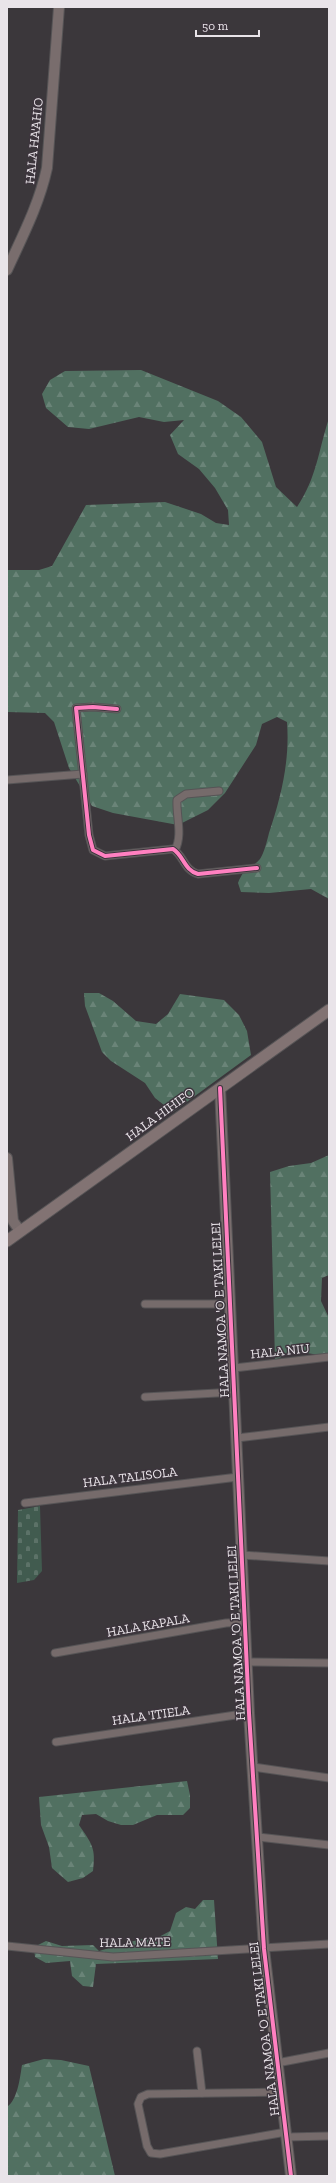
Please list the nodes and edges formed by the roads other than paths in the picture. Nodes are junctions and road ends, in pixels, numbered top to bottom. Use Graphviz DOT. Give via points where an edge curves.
graph roads {
  1 [pos="59,7"];
  2 [pos="7,270"];
  3 [pos="117,709"];
  4 [pos="83,774"];
  5 [pos="7,780"];
  6 [pos="219,791"];
  7 [pos="175,850"];
  8 [pos="257,868"];
  9 [pos="329,1010"];
  10 [pos="220,1088"];
  11 [pos="7,1158"];
  12 [pos="20,1231"];
  13 [pos="7,1240"];
  14 [pos="145,1304"];
  15 [pos="230,1304"];
  16 [pos="329,1357"];
  17 [pos="234,1368"];
  18 [pos="235,1392"];
  19 [pos="145,1397"];
  20 [pos="329,1427"];
  21 [pos="237,1438"];
  22 [pos="238,1477"];
  23 [pos="25,1503"];
  24 [pos="242,1555"];
  25 [pos="329,1561"];
  26 [pos="246,1622"];
  27 [pos="54,1653"];
  28 [pos="247,1662"];
  29 [pos="329,1663"];
  30 [pos="250,1713"];
  31 [pos="56,1742"];
  32 [pos="253,1767"];
  33 [pos="329,1778"];
  34 [pos="258,1837"];
  35 [pos="329,1845"];
  36 [pos="329,1944"];
  37 [pos="7,1946"];
  38 [pos="264,1949"];
  39 [pos="197,2051"];
  40 [pos="329,2053"];
  41 [pos="277,2063"];
  42 [pos="280,2092"];
  43 [pos="202,2093"];
  44 [pos="286,2135"];
  45 [pos="329,2136"];
  46 [pos="291,2176"];
  1 -- 2 [label="street, HALA HA'AHIO" via="47,168 36,208"];
  3 -- 4 [label="street" via="76,708"];
  4 -- 5 [label="street"];
  4 -- 7 [label="street" via="89,835 93,850 105,856"];
  6 -- 7 [label="street" via="186,794 177,800 176,813 180,838"];
  7 -- 8 [label="street" via="186,867 198,874"];
  9 -- 10 [label="main road, HALA HIHIFO"];
  10 -- 12 [label="main road, HALA HIHIFO"];
  10 -- 15 [label="street, HALA NAMOA 'O E TAKI LELEI"];
  11 -- 12 [label="street" via="13,1221"];
  12 -- 13 [label="main road, HALA HIHIFO"];
  14 -- 15 [label="street"];
  15 -- 17 [label="street, HALA NAMOA 'O E TAKI LELEI"];
  16 -- 17 [label="street, HALA NIU"];
  17 -- 18 [label="street, HALA NAMOA 'O E TAKI LELEI"];
  18 -- 19 [label="street"];
  18 -- 21 [label="street, HALA NAMOA 'O E TAKI LELEI"];
  20 -- 21 [label="street"];
  21 -- 22 [label="street, HALA NAMOA 'O E TAKI LELEI"];
  22 -- 23 [label="street, HALA TALISOLA"];
  22 -- 24 [label="street, HALA NAMOA 'O E TAKI LELEI"];
  24 -- 25 [label="street"];
  24 -- 26 [label="street, HALA NAMOA 'O E TAKI LELEI"];
  26 -- 27 [label="street, HALA KAPALA" via="226,1623"];
  26 -- 28 [label="street, HALA NAMOA 'O E TAKI LELEI"];
  28 -- 29 [label="street"];
  28 -- 30 [label="street, HALA NAMOA 'O E TAKI LELEI"];
  30 -- 31 [label="street, HALA 'ITIELA"];
  30 -- 32 [label="street, HALA NAMOA 'O E TAKI LELEI"];
  32 -- 33 [label="street"];
  32 -- 34 [label="street, HALA NAMOA 'O E TAKI LELEI"];
  34 -- 35 [label="street"];
  34 -- 38 [label="street, HALA NAMOA 'O E TAKI LELEI"];
  36 -- 38 [label="street, HALA MATE"];
  37 -- 38 [label="street, HALA MATE" via="113,1957"];
  38 -- 41 [label="street, HALA NAMOA 'O E TAKI LELEI"];
  39 -- 43 [label="street"];
  40 -- 41 [label="street"];
  41 -- 42 [label="street, HALA NAMOA 'O E TAKI LELEI"];
  42 -- 43 [label="street"];
  42 -- 44 [label="street, HALA NAMOA 'O E TAKI LELEI"];
  43 -- 44 [label="street" via="148,2094 141,2097 138,2104 147,2146 151,2152 160,2154"];
  44 -- 45 [label="street"];
  44 -- 46 [label="street, HALA NAMOA 'O E TAKI LELEI"];
}
